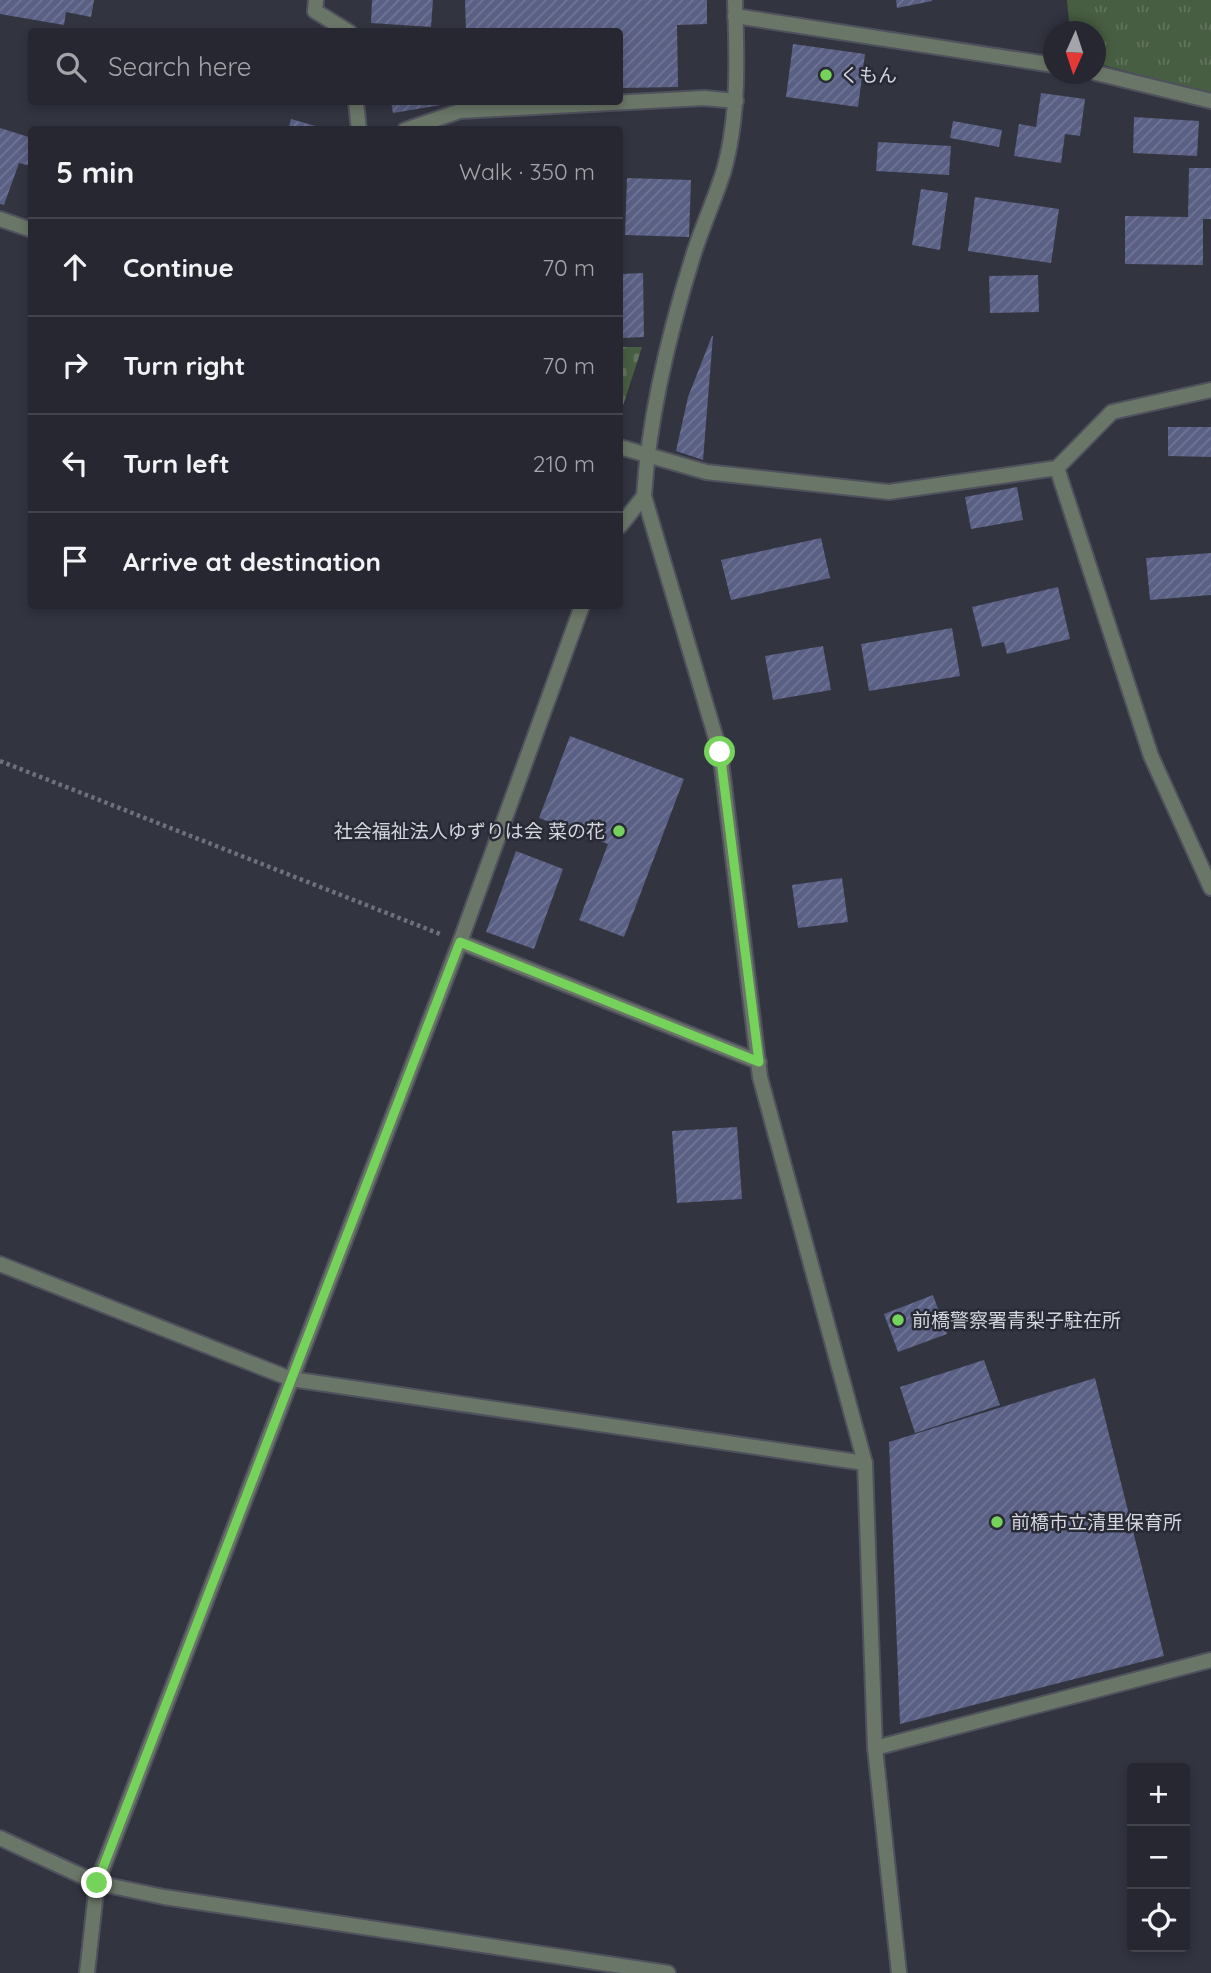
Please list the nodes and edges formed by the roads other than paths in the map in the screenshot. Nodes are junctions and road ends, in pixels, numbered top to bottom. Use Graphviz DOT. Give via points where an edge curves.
graph roads {
  1 [pos="316,0"];
  2 [pos="735,0"];
  3 [pos="735,16"];
  4 [pos="343,28"];
  5 [pos="1043,63"];
  6 [pos="1106,75"];
  7 [pos="736,101"];
  8 [pos="1211,101"];
  9 [pos="623,102"];
  10 [pos="356,105"];
  11 [pos="573,105"];
  12 [pos="359,126"];
  13 [pos="417,126"];
  14 [pos="0,219"];
  15 [pos="28,229"];
  16 [pos="1211,390"];
  17 [pos="623,448"];
  18 [pos="646,454"];
  19 [pos="1057,468"];
  20 [pos="644,496"];
  21 [pos="623,522"];
  22 [pos="581,609"];
  23 [pos="1211,888"];
  24 [pos="460,942"];
  25 [pos="759,1062"];
  26 [pos="0,1264"];
  27 [pos="291,1378"];
  28 [pos="864,1463"];
  29 [pos="1211,1660"];
  30 [pos="876,1748"];
  31 [pos="0,1838"];
  32 [pos="97,1883"];
  33 [pos="87,1973"];
  34 [pos="668,1973"];
  35 [pos="899,1973"];
  1 -- 4 [label="street" via="315,11"];
  2 -- 3 [label="street"];
  3 -- 5 [label="street"];
  3 -- 7 [label="street"];
  6 -- 8 [label="street"];
  7 -- 9 [label="street"];
  7 -- 18 [label="street" via="724,169 671,336"];
  10 -- 12 [label="street"];
  11 -- 13 [label="street" via="460,111"];
  14 -- 15 [label="street"];
  16 -- 19 [label="street" via="1112,411"];
  17 -- 18 [label="street"];
  18 -- 19 [label="street" via="706,472 889,492"];
  18 -- 20 [label="street"];
  19 -- 23 [label="street" via="1152,756"];
  20 -- 21 [label="street"];
  20 -- 25 [label="street" via="720,752"];
  22 -- 24 [label="street"];
  24 -- 25 [label="street"];
  24 -- 27 [label="street"];
  25 -- 28 [label="street"];
  26 -- 27 [label="street"];
  27 -- 28 [label="street"];
  27 -- 32 [label="street"];
  28 -- 30 [label="street"];
  29 -- 30 [label="street"];
  30 -- 35 [label="street"];
  31 -- 32 [label="street"];
  32 -- 33 [label="street"];
  32 -- 34 [label="street"];
}
